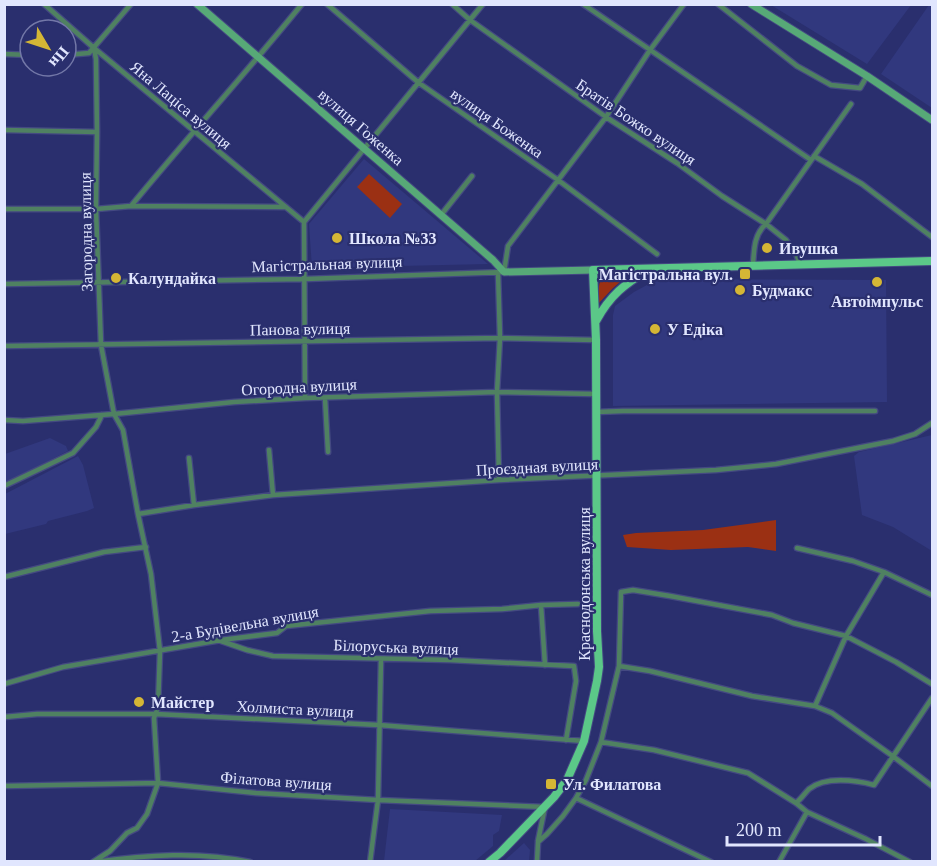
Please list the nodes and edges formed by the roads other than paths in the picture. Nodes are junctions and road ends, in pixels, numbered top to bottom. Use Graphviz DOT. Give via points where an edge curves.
graph roads {
  1 [pos="44,4"];
  2 [pos="131,4"];
  3 [pos="197,4"];
  4 [pos="302,4"];
  5 [pos="327,4"];
  6 [pos="452,4"];
  7 [pos="483,4"];
  8 [pos="584,4"];
  9 [pos="684,4"];
  10 [pos="718,4"];
  11 [pos="751,4"];
  12 [pos="470,20"];
  13 [pos="94,48"];
  14 [pos="650,50"];
  15 [pos="78,54"];
  16 [pos="259,57"];
  17 [pos="867,76"];
  18 [pos="418,83"];
  19 [pos="851,104"];
  20 [pos="606,117"];
  21 [pos="933,120"];
  22 [pos="4,130"];
  23 [pos="194,131"];
  24 [pos="97,132"];
  25 [pos="364,148"];
  26 [pos="812,158"];
  27 [pos="472,176"];
  28 [pos="558,180"];
  29 [pos="131,206"];
  30 [pos="286,207"];
  31 [pos="4,208"];
  32 [pos="96,209"];
  33 [pos="441,215"];
  34 [pos="304,222"];
  35 [pos="766,224"];
  36 [pos="933,237"];
  37 [pos="657,254"];
  38 [pos="933,261"];
  39 [pos="800,264"];
  40 [pos="753,265"];
  41 [pos="650,268"];
  42 [pos="592,270"];
  43 [pos="501,272"];
  44 [pos="305,279"];
  45 [pos="98,282"];
  46 [pos="4,284"];
  47 [pos="596,322"];
  48 [pos="500,338"];
  49 [pos="305,340"];
  50 [pos="596,340"];
  51 [pos="101,345"];
  52 [pos="4,346"];
  53 [pos="497,392"];
  54 [pos="596,394"];
  55 [pos="305,398"];
  56 [pos="325,398"];
  57 [pos="875,411"];
  58 [pos="596,412"];
  59 [pos="114,414"];
  60 [pos="102,415"];
  61 [pos="4,420"];
  62 [pos="933,423"];
  63 [pos="269,450"];
  64 [pos="328,452"];
  65 [pos="189,458"];
  66 [pos="597,476"];
  67 [pos="499,480"];
  68 [pos="4,486"];
  69 [pos="273,495"];
  70 [pos="194,504"];
  71 [pos="138,514"];
  72 [pos="146,547"];
  73 [pos="797,548"];
  74 [pos="884,572"];
  75 [pos="4,577"];
  76 [pos="933,595"];
  77 [pos="578,604"];
  78 [pos="540,605"];
  79 [pos="846,636"];
  80 [pos="221,640"];
  81 [pos="159,651"];
  82 [pos="381,659"];
  83 [pos="545,665"];
  84 [pos="619,666"];
  85 [pos="4,684"];
  86 [pos="933,684"];
  87 [pos="933,698"];
  88 [pos="815,706"];
  89 [pos="156,714"];
  90 [pos="4,717"];
  91 [pos="379,725"];
  92 [pos="566,740"];
  93 [pos="584,741"];
  94 [pos="601,742"];
  95 [pos="894,757"];
  96 [pos="158,783"];
  97 [pos="4,786"];
  98 [pos="933,786"];
  99 [pos="576,798"];
  100 [pos="378,800"];
  101 [pos="796,803"];
  102 [pos="545,807"];
  103 [pos="807,812"];
  104 [pos="538,842"];
  105 [pos="213,859"];
  106 [pos="537,860"];
  107 [pos="94,861"];
  108 [pos="250,861"];
  109 [pos="370,861"];
  110 [pos="489,861"];
  111 [pos="545,861"];
  112 [pos="711,861"];
  113 [pos="779,861"];
  114 [pos="910,861"];
  1 -- 13 [label="street, Яна Лаціса вулиця"];
  2 -- 13 [label="street"];
  3 -- 16 [label="street, вулиця Гоженка"];
  4 -- 16 [label="street"];
  5 -- 18 [label="street, вулиця Боженка"];
  6 -- 12 [label="street, Братів Божко вулиця"];
  7 -- 12 [label="street"];
  8 -- 14 [label="street"];
  9 -- 14 [label="street"];
  10 -- 17 [label="street" via="797,66 831,85 860,88"];
  11 -- 17 [label="street"];
  12 -- 18 [label="street"];
  12 -- 20 [label="street, Братів Божко вулиця"];
  13 -- 15 [label="street"];
  13 -- 23 [label="street, Яна Лаціса вулиця"];
  13 -- 24 [label="street, Загородна вулиця"];
  14 -- 20 [label="street"];
  14 -- 26 [label="street"];
  16 -- 23 [label="street"];
  16 -- 25 [label="street, вулиця Гоженка"];
  17 -- 21 [label="street"];
  18 -- 25 [label="street"];
  18 -- 28 [label="street, вулиця Боженка"];
  19 -- 26 [label="street"];
  20 -- 28 [label="street"];
  20 -- 35 [label="street, Братів Божко вулиця"];
  22 -- 24 [label="street"];
  23 -- 29 [label="street"];
  23 -- 30 [label="street, Яна Лаціса вулиця"];
  24 -- 32 [label="street, Загородна вулиця"];
  25 -- 33 [label="street, вулиця Гоженка"];
  25 -- 34 [label="street"];
  26 -- 35 [label="street"];
  26 -- 36 [label="street" via="862,184"];
  27 -- 33 [label="street"];
  28 -- 37 [label="street, вулиця Боженка"];
  28 -- 43 [label="street" via="508,246"];
  29 -- 30 [label="street"];
  29 -- 32 [label="street"];
  30 -- 34 [label="street, Яна Лаціса вулиця"];
  31 -- 32 [label="street"];
  32 -- 45 [label="street, Загородна вулиця"];
  33 -- 43 [label="street, вулиця Гоженка" via="493,260"];
  34 -- 44 [label="street"];
  35 -- 39 [label="street, Братів Божко вулиця" via="786,240"];
  35 -- 40 [label="street" via="756,238"];
  38 -- 39 [label="main road"];
  39 -- 40 [label="main road"];
  40 -- 41 [label="main road, Магістральная вулиця"];
  41 -- 42 [label="main road, Магістральная вулиця"];
  41 -- 47 [label="main road" via="616,292"];
  42 -- 43 [label="street, Магістральная вулиця"];
  42 -- 47 [label="main road, Краснодонська вулиця"];
  43 -- 44 [label="street, Магістральная вулиця"];
  43 -- 48 [label="street"];
  44 -- 45 [label="street, Магістральная вулиця"];
  44 -- 49 [label="street"];
  45 -- 46 [label="street, Магістральная вулиця"];
  45 -- 51 [label="street, Загородна вулиця"];
  47 -- 50 [label="main road, Краснодонська вулиця"];
  48 -- 49 [label="street, Панова вулиця"];
  48 -- 50 [label="street, Панова вулиця"];
  48 -- 53 [label="street"];
  49 -- 51 [label="street, Панова вулиця"];
  49 -- 55 [label="street"];
  50 -- 54 [label="main road, Краснодонська вулиця"];
  51 -- 52 [label="street, Панова вулиця"];
  51 -- 59 [label="street, Загородна вулиця"];
  53 -- 54 [label="street, Огородна вулиця"];
  53 -- 56 [label="street, Огородна вулиця"];
  53 -- 67 [label="street"];
  54 -- 58 [label="main road, Краснодонська вулиця"];
  55 -- 56 [label="street, Огородна вулиця"];
  55 -- 59 [label="street, Огородна вулиця"];
  56 -- 64 [label="street"];
  57 -- 58 [label="street"];
  58 -- 66 [label="main road, Краснодонська вулиця"];
  59 -- 60 [label="street, Огородна вулиця"];
  59 -- 71 [label="street, Загородна вулиця" via="123,430"];
  60 -- 61 [label="street, Огородна вулиця"];
  60 -- 68 [label="street" via="73,453"];
  62 -- 66 [label="street, Проєздная вулиця" via="893,441 776,464"];
  63 -- 69 [label="street"];
  65 -- 70 [label="street"];
  66 -- 67 [label="street, Проєздная вулиця"];
  66 -- 93 [label="main road, Краснодонська вулиця" via="599,667"];
  67 -- 69 [label="street, Проєздная вулиця"];
  69 -- 70 [label="street, Проєздная вулиця"];
  70 -- 71 [label="street, Проєздная вулиця"];
  71 -- 72 [label="street, Загородна вулиця"];
  72 -- 75 [label="street" via="104,552"];
  72 -- 81 [label="street, Загородна вулиця"];
  73 -- 74 [label="street"];
  74 -- 76 [label="street"];
  74 -- 79 [label="street"];
  77 -- 78 [label="street, 2-а Будівельна вулиця"];
  78 -- 80 [label="street, 2-а Будівельна вулиця" via="430,611 286,626 276,633"];
  78 -- 83 [label="street"];
  79 -- 84 [label="street" via="772,615 633,590 621,592"];
  79 -- 86 [label="street"];
  79 -- 88 [label="street"];
  80 -- 81 [label="street, 2-а Будівельна вулиця"];
  80 -- 82 [label="street, Білоруська вулиця" via="273,656"];
  81 -- 85 [label="street, 2-а Будівельна вулиця" via="63,667"];
  81 -- 89 [label="street, Загородна вулиця"];
  82 -- 83 [label="street, Білоруська вулиця"];
  82 -- 91 [label="street"];
  83 -- 92 [label="street, Білоруська вулиця" via="574,666 576,681"];
  84 -- 88 [label="street"];
  84 -- 94 [label="street"];
  87 -- 95 [label="street"];
  88 -- 95 [label="street" via="832,713"];
  89 -- 90 [label="street, Холмиста вулиця"];
  89 -- 91 [label="street, Холмиста вулиця"];
  89 -- 96 [label="street, Загородна вулиця"];
  91 -- 92 [label="street, Холмиста вулиця"];
  91 -- 100 [label="street"];
  92 -- 93 [label="street, Холмиста вулиця"];
  93 -- 102 [label="main road, Краснодонська вулиця" via="567,780"];
  94 -- 99 [label="street"];
  94 -- 101 [label="street" via="654,750 748,773"];
  95 -- 98 [label="street"];
  95 -- 101 [label="street" via="874,785 860,781 818,784"];
  96 -- 97 [label="street, Філатова вулиця"];
  96 -- 100 [label="street, Філатова вулиця"];
  96 -- 107 [label="street" via="147,814 137,828"];
  99 -- 104 [label="street"];
  99 -- 112 [label="street"];
  100 -- 102 [label="street, Філатова вулиця"];
  100 -- 109 [label="street"];
  101 -- 103 [label="street"];
  102 -- 104 [label="street"];
  102 -- 110 [label="main road, Краснодонська вулиця"];
  103 -- 113 [label="street"];
  103 -- 114 [label="street"];
  104 -- 106 [label="street"];
  105 -- 107 [label="street" via="139,856"];
  105 -- 108 [label="street"];
  106 -- 111 [label="street"];
}
